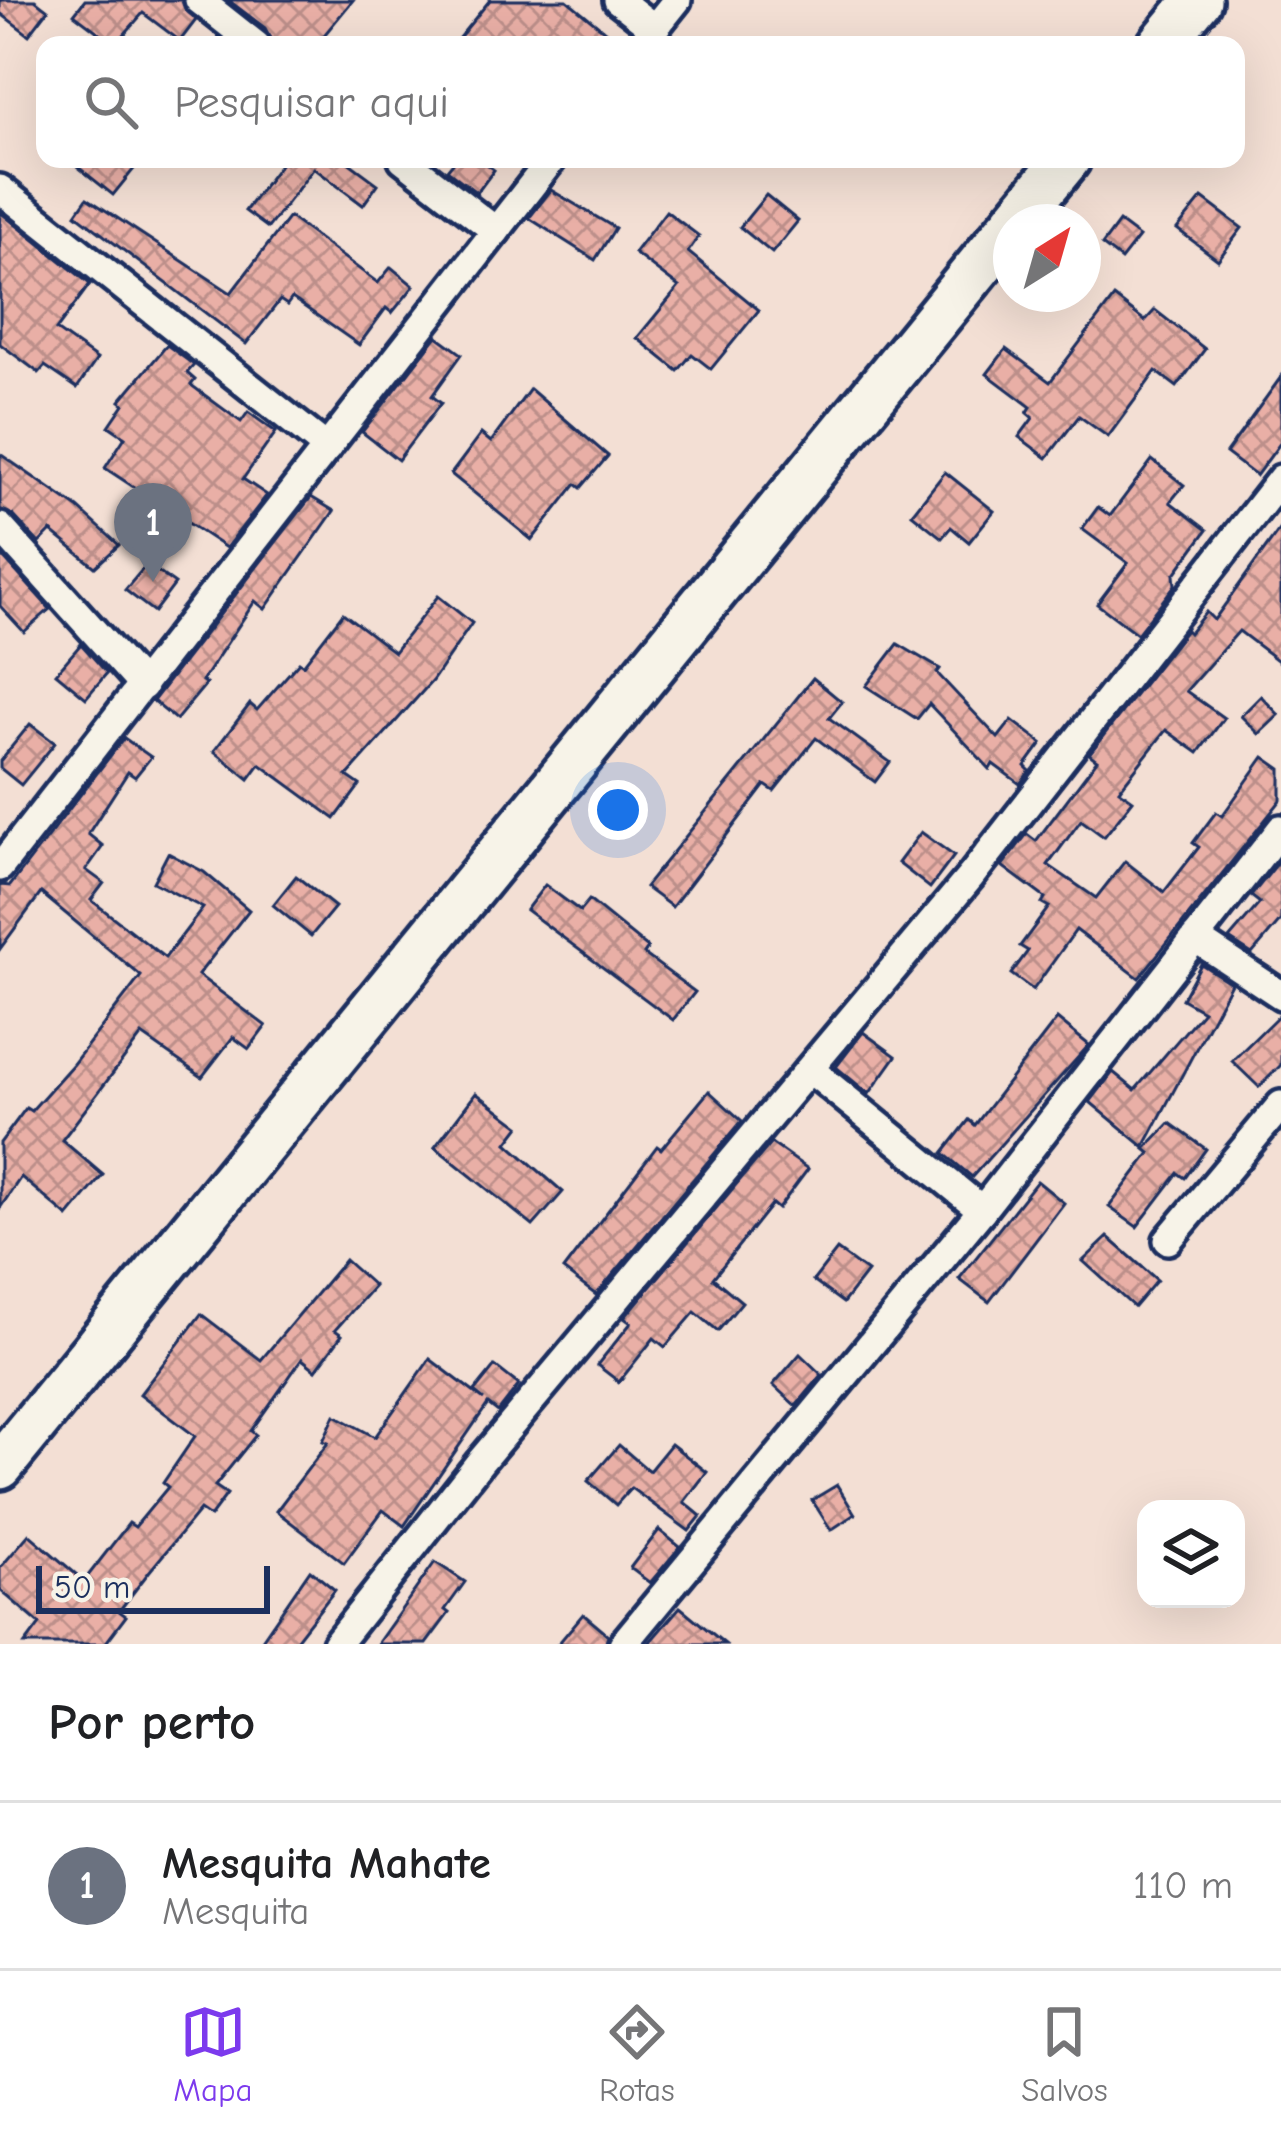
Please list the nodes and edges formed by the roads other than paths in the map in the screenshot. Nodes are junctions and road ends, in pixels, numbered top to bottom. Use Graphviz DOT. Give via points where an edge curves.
graph roads {
  1 [pos="199,0"];
  2 [pos="618,0"];
  3 [pos="677,0"];
  4 [pos="1198,0"];
  5 [pos="245,36"];
  6 [pos="646,36"];
  7 [pos="648,36"];
  8 [pos="1168,36"];
  9 [pos="415,168"];
  10 [pos="545,168"];
  11 [pos="1060,168"];
  12 [pos="0,189"];
  13 [pos="1030,204"];
  14 [pos="496,231"];
  15 [pos="993,250"];
  16 [pos="327,448"];
  17 [pos="1281,479"];
  18 [pos="0,527"];
  19 [pos="143,686"];
  20 [pos="1281,829"];
  21 [pos="0,867"];
  22 [pos="1195,938"];
  23 [pos="1281,995"];
  24 [pos="812,1071"];
  25 [pos="1281,1105"];
  26 [pos="982,1210"];
  27 [pos="1168,1240"];
  28 [pos="0,1466"];
  29 [pos="336,1644"];
  30 [pos="623,1644"];
  1 -- 5 [label="street"];
  2 -- 6 [label="street"];
  3 -- 7 [label="street"];
  4 -- 8 [label="highway"];
  9 -- 14 [label="street"];
  10 -- 14 [label="street"];
  11 -- 13 [label="highway"];
  12 -- 16 [label="street"];
  14 -- 16 [label="street"];
  15 -- 28 [label="highway"];
  16 -- 19 [label="street"];
  17 -- 24 [label="street"];
  18 -- 19 [label="street"];
  19 -- 21 [label="street"];
  20 -- 22 [label="street"];
  22 -- 23 [label="street"];
  22 -- 26 [label="street"];
  24 -- 26 [label="street"];
  24 -- 29 [label="street"];
  25 -- 27 [label="street"];
  26 -- 30 [label="street"];
}
